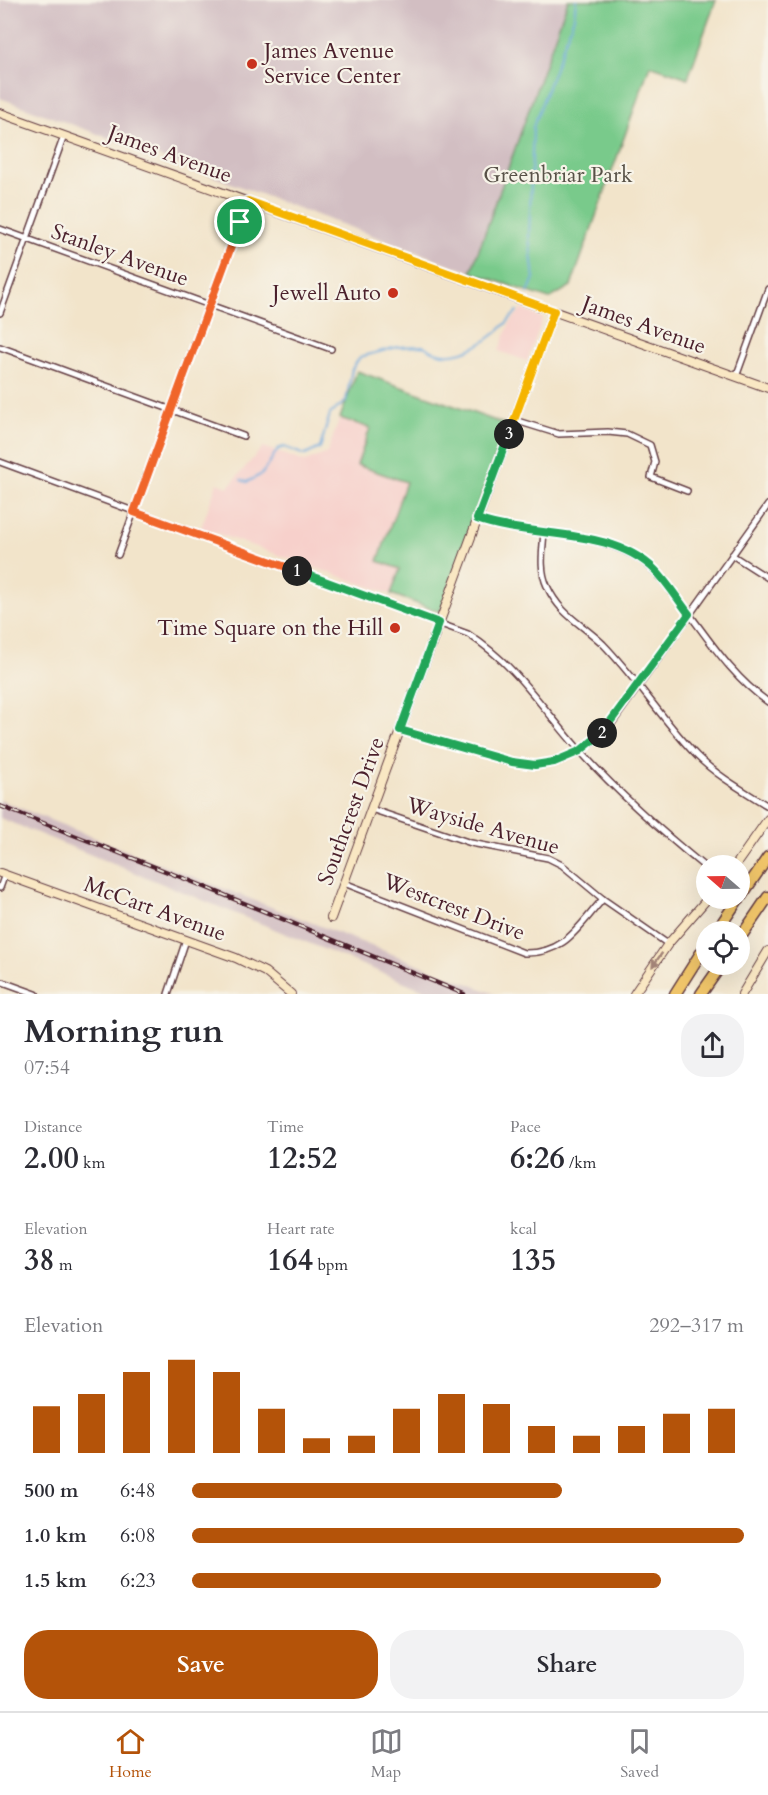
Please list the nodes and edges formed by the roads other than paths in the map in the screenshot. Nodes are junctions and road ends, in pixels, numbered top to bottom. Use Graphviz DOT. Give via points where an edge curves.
graph roads {
  1 [pos="0,113"];
  2 [pos="64,135"];
  3 [pos="248,201"];
  4 [pos="0,230"];
  5 [pos="27,239"];
  6 [pos="768,289"];
  7 [pos="209,305"];
  8 [pos="554,311"];
  9 [pos="0,313"];
  10 [pos="0,347"];
  11 [pos="331,349"];
  12 [pos="736,377"];
  13 [pos="768,388"];
  14 [pos="171,409"];
  15 [pos="514,420"];
  16 [pos="243,436"];
  17 [pos="0,462"];
  18 [pos="687,490"];
  19 [pos="768,506"];
  20 [pos="134,512"];
  21 [pos="477,519"];
  22 [pos="544,531"];
  23 [pos="118,555"];
  24 [pos="732,555"];
  25 [pos="768,578"];
  26 [pos="689,614"];
  27 [pos="439,623"];
  28 [pos="640,684"];
  29 [pos="768,702"];
  30 [pos="400,730"];
  31 [pos="580,751"];
  32 [pos="768,806"];
  33 [pos="371,809"];
  34 [pos="768,819"];
  35 [pos="743,855"];
  36 [pos="768,857"];
  37 [pos="696,860"];
  38 [pos="3,873"];
  39 [pos="750,882"];
  40 [pos="344,883"];
  41 [pos="0,888"];
  42 [pos="768,897"];
  43 [pos="603,899"];
  44 [pos="698,909"];
  45 [pos="331,918"];
  46 [pos="750,923"];
  47 [pos="186,940"];
  48 [pos="668,944"];
  49 [pos="768,951"];
  50 [pos="696,961"];
  51 [pos="714,975"];
  52 [pos="0,981"];
  53 [pos="36,994"];
  54 [pos="168,994"];
  55 [pos="291,994"];
  56 [pos="634,994"];
  57 [pos="675,994"];
  58 [pos="701,994"];
  59 [pos="742,994"];
  1 -- 2 [label="main road, James Avenue"];
  2 -- 3 [label="main road, James Avenue"];
  2 -- 5 [label="street"];
  3 -- 7 [label="street"];
  3 -- 8 [label="main road, James Avenue"];
  4 -- 5 [label="street, Stanley Avenue"];
  5 -- 7 [label="street, Stanley Avenue"];
  5 -- 9 [label="street"];
  6 -- 12 [label="street"];
  7 -- 11 [label="street, Stanley Avenue"];
  7 -- 14 [label="street"];
  8 -- 12 [label="main road, James Avenue"];
  8 -- 15 [label="main road, Southcrest Drive"];
  10 -- 14 [label="street"];
  12 -- 13 [label="main road, James Avenue"];
  14 -- 16 [label="street"];
  14 -- 20 [label="street"];
  15 -- 18 [label="street" via="559,434 627,434 650,445 655,462 651,477"];
  15 -- 21 [label="main road, Southcrest Drive"];
  17 -- 20 [label="street"];
  19 -- 24 [label="street"];
  20 -- 23 [label="street"];
  20 -- 27 [label="street"];
  21 -- 22 [label="street" via="526,532"];
  21 -- 27 [label="main road, Southcrest Drive"];
  22 -- 26 [label="street" via="574,535 633,555 655,570"];
  22 -- 28 [label="street" via="545,583 554,599 563,613 601,643"];
  24 -- 25 [label="street"];
  24 -- 26 [label="street"];
  26 -- 28 [label="street"];
  26 -- 29 [label="street" via="732,671"];
  27 -- 30 [label="main road, Southcrest Drive"];
  27 -- 31 [label="street" via="468,634 497,653"];
  28 -- 31 [label="street" via="608,729"];
  28 -- 32 [label="street" via="698,757"];
  30 -- 31 [label="street" via="523,764 554,762"];
  30 -- 33 [label="main road, Southcrest Drive"];
  31 -- 37 [label="street" via="643,817"];
  33 -- 40 [label="main road, Southcrest Drive"];
  33 -- 43 [label="street, Wayside Avenue" via="471,843 548,858"];
  34 -- 35 [label="main road"];
  36 -- 39 [label="highway"];
  38 -- 41 [label="street"];
  38 -- 47 [label="main road, McCart Avenue"];
  40 -- 43 [label="street, Westcrest Drive" via="524,953 551,951 562,944"];
  40 -- 45 [label="main road, Southcrest Drive"];
  42 -- 46 [label="highway"];
  43 -- 48 [label="street, Wayside Avenue"];
  44 -- 48 [label="main road"];
  47 -- 54 [label="street"];
  47 -- 55 [label="main road, McCart Avenue" via="265,972"];
  48 -- 56 [label="main road, one-way"];
  49 -- 59 [label="main road"];
  50 -- 57 [label="highway"];
  51 -- 58 [label="highway"];
  52 -- 53 [label="street"];
}
